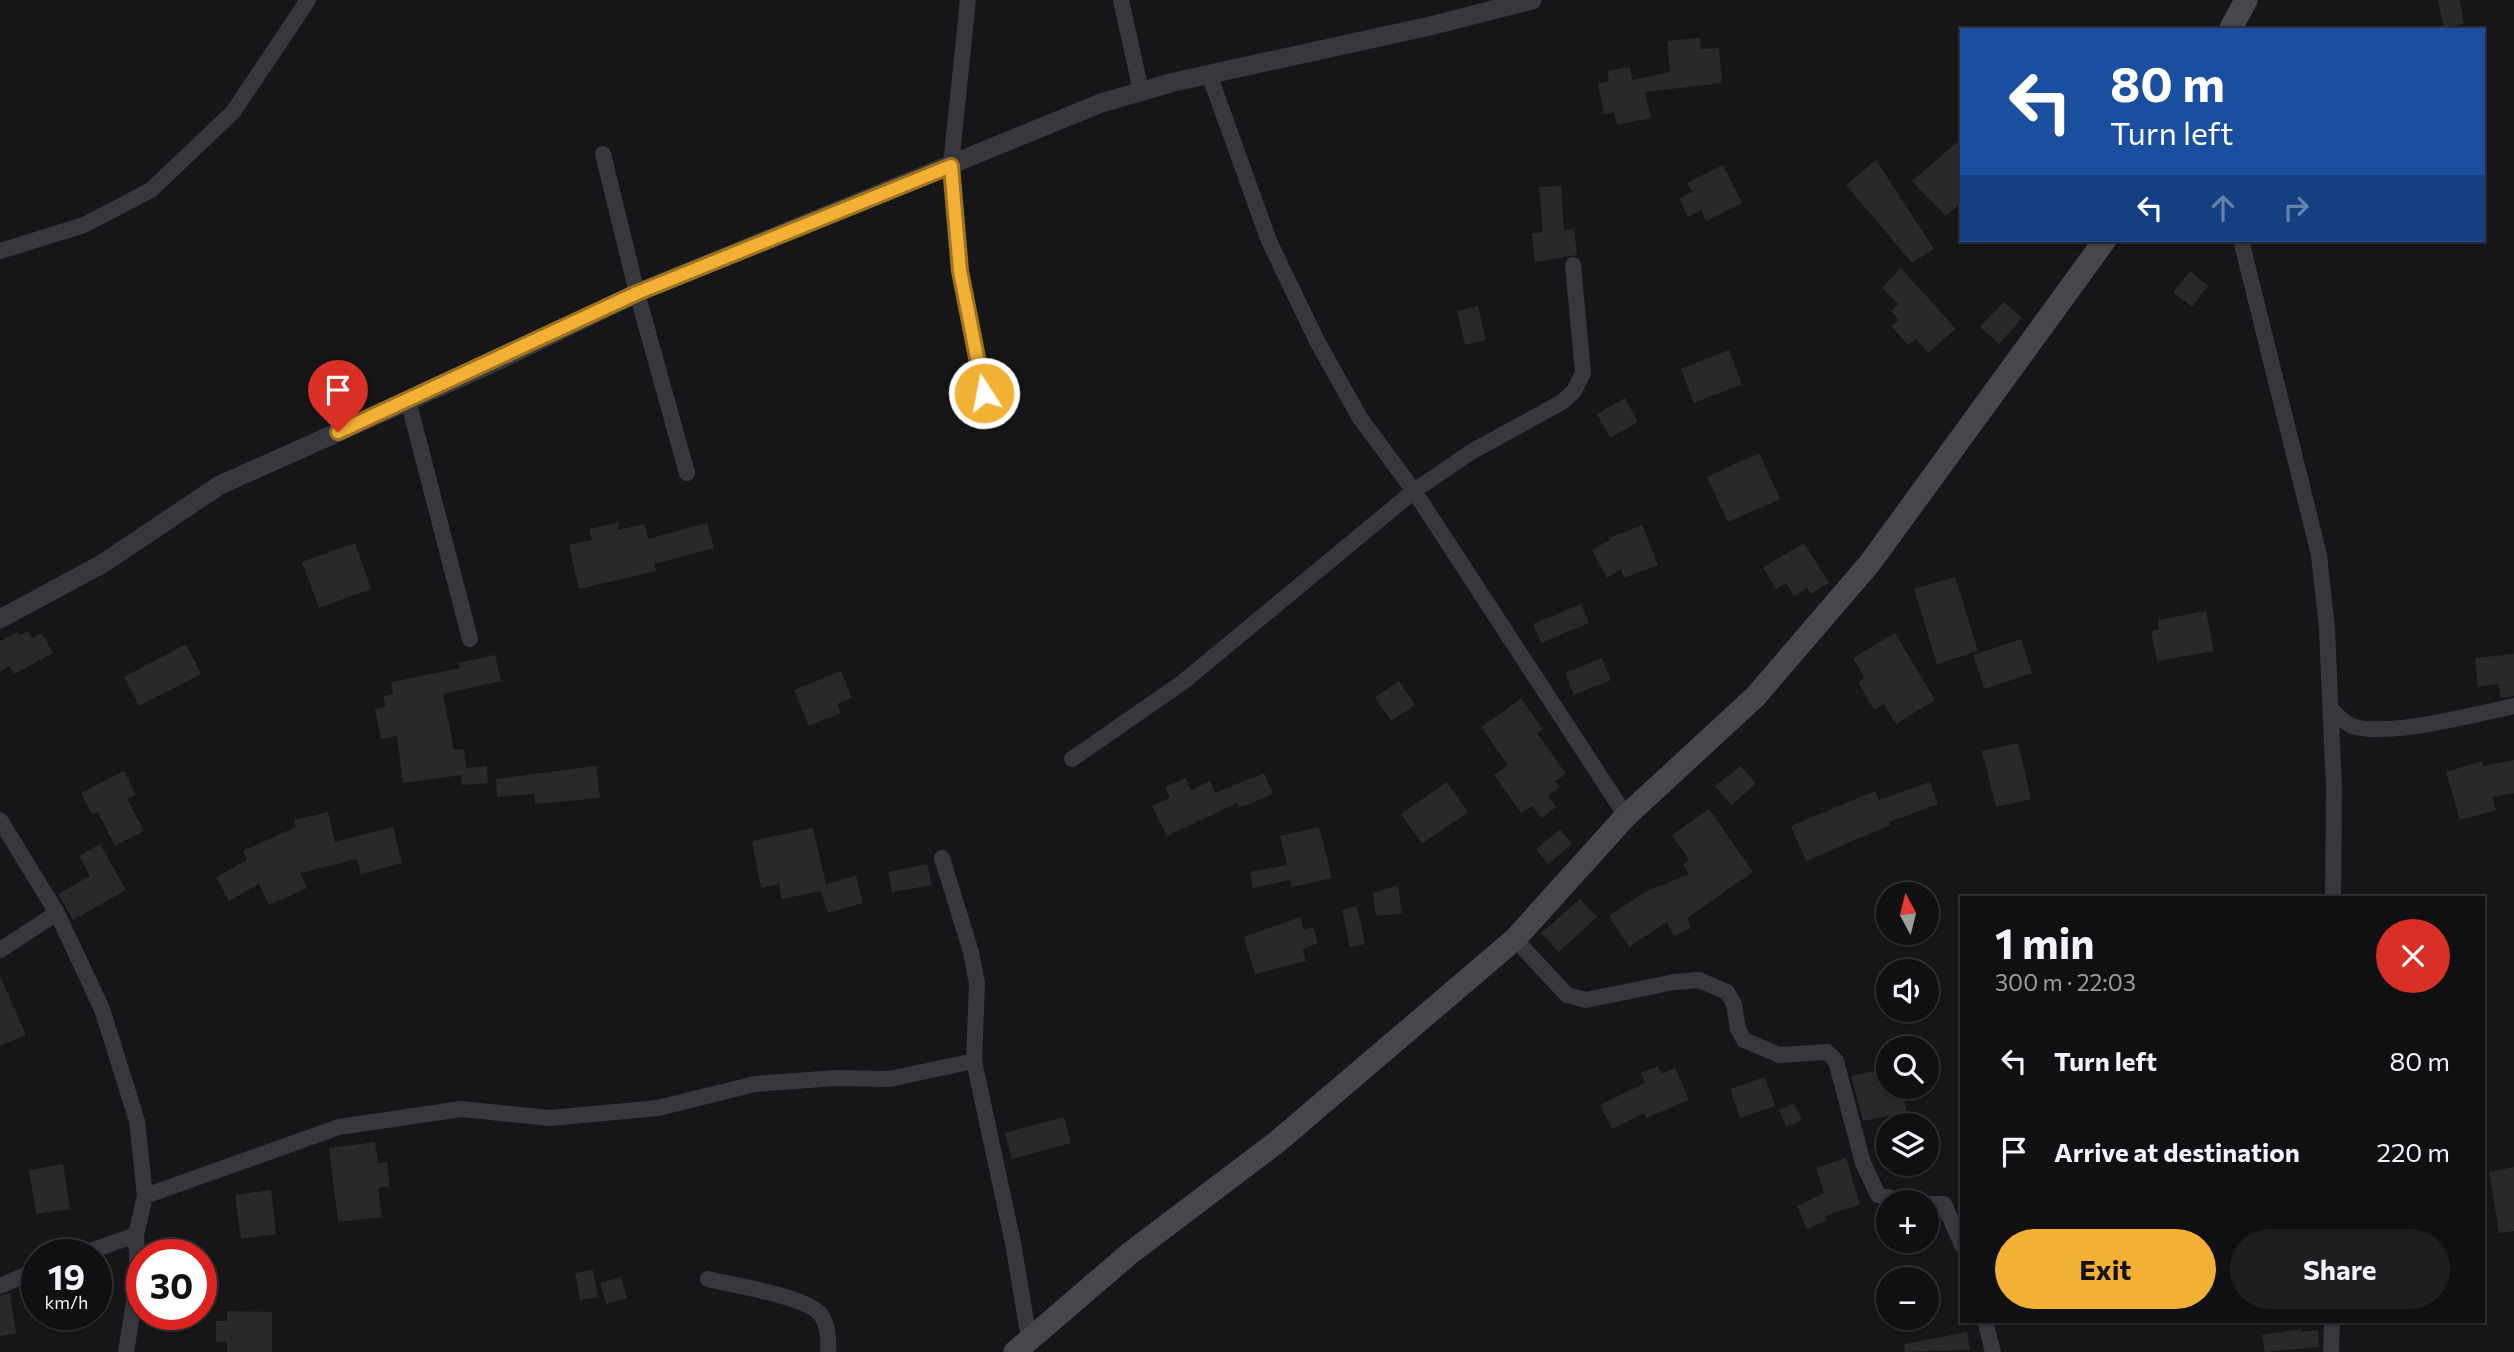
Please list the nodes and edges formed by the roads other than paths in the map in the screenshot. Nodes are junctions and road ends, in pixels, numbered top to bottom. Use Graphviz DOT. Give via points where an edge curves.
graph roads {
  1 [pos="308,0"];
  2 [pos="968,0"];
  3 [pos="1121,0"];
  4 [pos="1532,0"];
  5 [pos="2246,0"];
  6 [pos="2231,28"];
  7 [pos="1209,74"];
  8 [pos="1141,91"];
  9 [pos="603,154"];
  10 [pos="951,166"];
  11 [pos="2104,242"];
  12 [pos="2241,242"];
  13 [pos="0,251"];
  14 [pos="1573,265"];
  15 [pos="637,293"];
  16 [pos="984,393"];
  17 [pos="408,400"];
  18 [pos="687,473"];
  19 [pos="1414,491"];
  20 [pos="0,619"];
  21 [pos="470,639"];
  22 [pos="2514,706"];
  23 [pos="2331,709"];
  24 [pos="1072,759"];
  25 [pos="1626,816"];
  26 [pos="0,820"];
  27 [pos="942,858"];
  28 [pos="2333,896"];
  29 [pos="57,913"];
  30 [pos="1515,939"];
  31 [pos="0,950"];
  32 [pos="974,1061"];
  33 [pos="1876,1191"];
  34 [pos="145,1196"];
  35 [pos="1939,1204"];
  36 [pos="136,1235"];
  37 [pos="1960,1240"];
  38 [pos="112,1243"];
  39 [pos="21,1277"];
  40 [pos="708,1279"];
  41 [pos="0,1286"];
  42 [pos="1986,1323"];
  43 [pos="2332,1323"];
  44 [pos="1022,1345"];
  45 [pos="126,1352"];
  46 [pos="828,1352"];
  47 [pos="1993,1352"];
  48 [pos="2331,1352"];
  1 -- 13 [label="street" via="233,112 151,190 84,225"];
  2 -- 10 [label="street"];
  3 -- 8 [label="street"];
  4 -- 7 [label="street"];
  5 -- 6 [label="main road"];
  7 -- 8 [label="street"];
  7 -- 19 [label="street" via="1269,241 1317,341 1360,418"];
  8 -- 10 [label="street" via="1101,103"];
  9 -- 15 [label="street"];
  10 -- 15 [label="street"];
  10 -- 16 [label="street" via="960,271"];
  11 -- 25 [label="main road" via="1870,563 1755,697"];
  12 -- 23 [label="street" via="2319,555"];
  14 -- 19 [label="street" via="1583,373 1574,391"];
  15 -- 17 [label="street"];
  15 -- 18 [label="street"];
  17 -- 20 [label="street" via="220,485 102,564"];
  17 -- 21 [label="street"];
  19 -- 24 [label="street" via="1183,682"];
  19 -- 25 [label="street"];
  22 -- 23 [label="street" via="2431,723 2372,729 2343,721"];
  23 -- 28 [label="street"];
  25 -- 30 [label="main road"];
  26 -- 29 [label="street"];
  27 -- 32 [label="street" via="977,984"];
  29 -- 31 [label="street"];
  29 -- 34 [label="street" via="102,1009 137,1121"];
  30 -- 33 [label="street" via="1567,995 1586,999 1699,980 1727,992 1744,1040 1779,1055 1827,1052 1836,1061 1863,1163"];
  30 -- 44 [label="main road" via="1277,1142 1129,1254"];
  32 -- 34 [label="street" via="889,1079 755,1084 657,1108 550,1118 461,1109 339,1128"];
  32 -- 44 [label="street" via="1013,1243"];
  34 -- 36 [label="street"];
  35 -- 37 [label="street" via="1944,1204"];
  36 -- 38 [label="street"];
  36 -- 45 [label="street" via="138,1277"];
  39 -- 41 [label="street"];
  40 -- 46 [label="street" via="804,1303 820,1313"];
  42 -- 47 [label="street"];
  43 -- 48 [label="street"];
}
